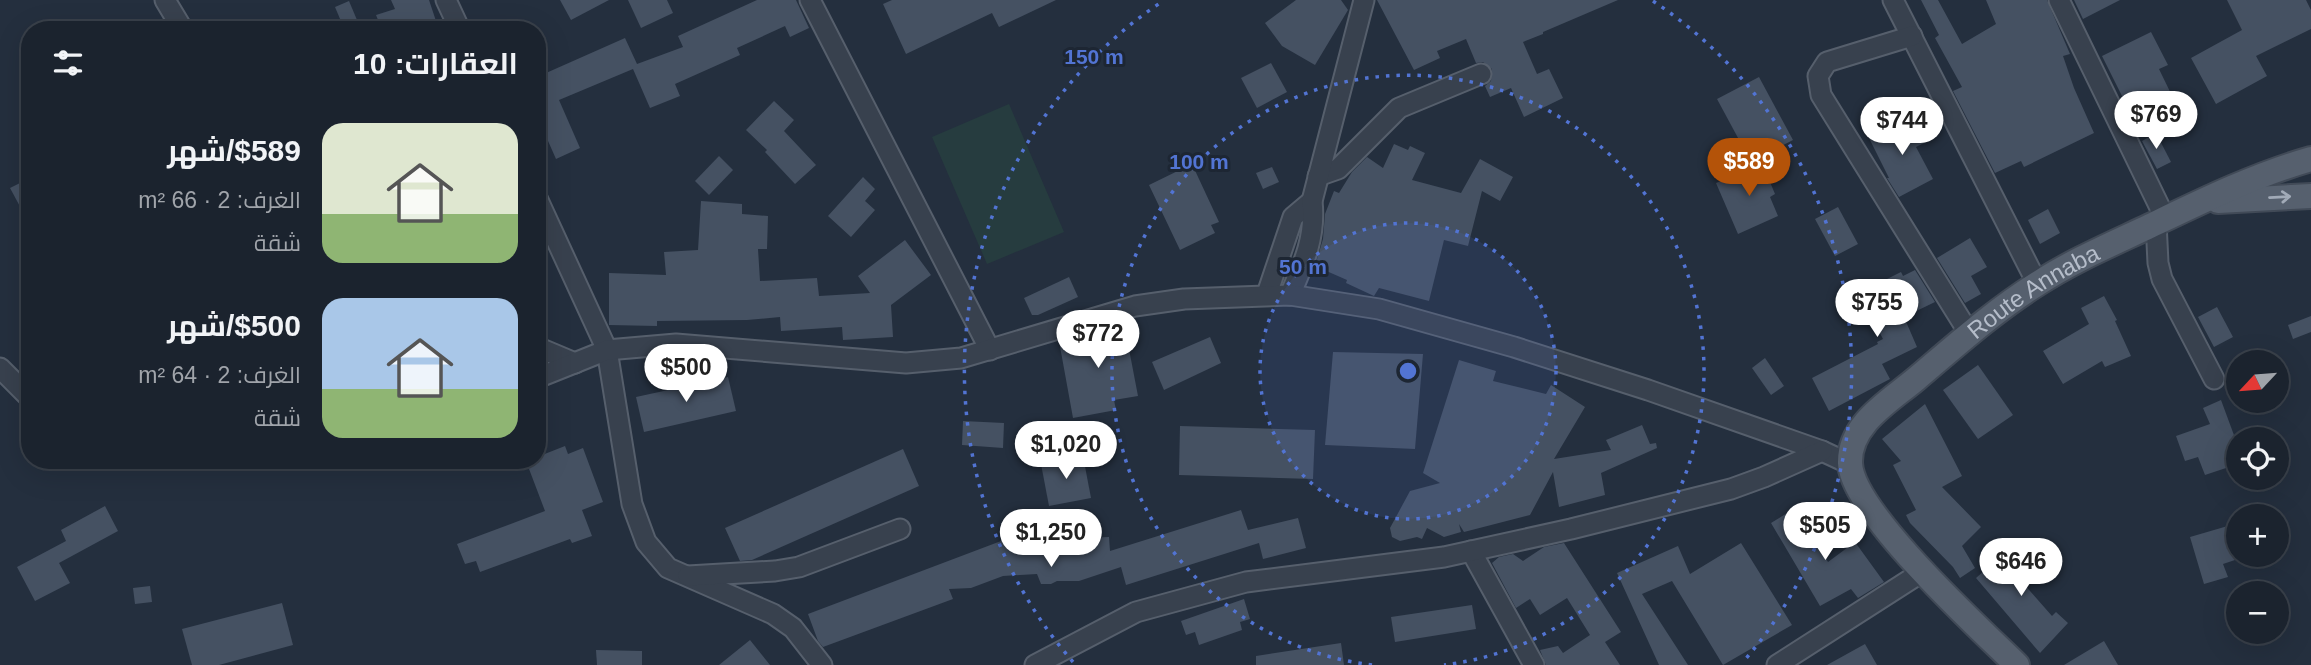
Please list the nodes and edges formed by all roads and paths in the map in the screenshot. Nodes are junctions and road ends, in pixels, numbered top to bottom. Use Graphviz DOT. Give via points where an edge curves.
graph roads {
  1 [pos="165,0"];
  2 [pos="446,0"];
  3 [pos="810,0"];
  4 [pos="1364,0"];
  5 [pos="1894,0"];
  6 [pos="2059,0"];
  7 [pos="178,21"];
  8 [pos="456,21"];
  9 [pos="1912,36"];
  10 [pos="1481,74"];
  11 [pos="2311,159"];
  12 [pos="1318,176"];
  13 [pos="2311,195"];
  14 [pos="1312,201"];
  15 [pos="2199,202"];
  16 [pos="546,218"];
  17 [pos="2161,220"];
  18 [pos="2037,284"];
  19 [pos="1267,295"];
  20 [pos="1290,295"];
  21 [pos="1969,333"];
  22 [pos="607,350"];
  23 [pos="990,350"];
  24 [pos="546,351"];
  25 [pos="575,363"];
  26 [pos="0,368"];
  27 [pos="546,374"];
  28 [pos="2214,379"];
  29 [pos="21,389"];
  30 [pos="1822,451"];
  31 [pos="1850,464"];
  32 [pos="900,529"];
  33 [pos="1471,551"];
  34 [pos="1922,572"];
  35 [pos="685,576"];
  36 [pos="1058,659"];
  37 [pos="822,665"];
  38 [pos="1035,665"];
  39 [pos="1534,665"];
  40 [pos="1777,665"];
  41 [pos="2017,665"];
  1 -- 7 [label="street"];
  2 -- 8 [label="street"];
  3 -- 23 [label="street"];
  4 -- 12 [label="street"];
  5 -- 9 [label="street"];
  6 -- 17 [label="street"];
  9 -- 18 [label="street"];
  9 -- 21 [label="street" via="1826,62 1818,76 1821,95"];
  10 -- 12 [label="street" via="1399,108 1338,169"];
  11 -- 15 [label="main road, Route Annaba"];
  12 -- 14 [label="street"];
  15 -- 13 [label="main road, Route Annaba, one-way"];
  14 -- 19 [label="street" via="1293,217"];
  14 -- 20 [label="street" via="1311,245"];
  15 -- 17 [label="main road, Route Annaba"];
  16 -- 22 [label="street"];
  17 -- 18 [label="main road, Route Annaba"];
  17 -- 28 [label="street" via="2158,263 2162,279"];
  18 -- 21 [label="main road, Route Annaba"];
  19 -- 20 [label="street"];
  19 -- 23 [label="street" via="1135,306"];
  20 -- 30 [label="street" via="1379,309 1514,346"];
  21 -- 31 [label="main road, Route Annaba" via="1874,414 1855,435"];
  22 -- 23 [label="street" via="676,344 906,363"];
  22 -- 25 [label="street"];
  22 -- 35 [label="street" via="632,504 646,542 668,568"];
  24 -- 25 [label="street"];
  25 -- 27 [label="street"];
  26 -- 29 [label="street"];
  30 -- 31 [label="street"];
  30 -- 33 [label="street" via="1731,489"];
  31 -- 34 [label="main road" via="1858,488"];
  32 -- 35 [label="street" via="799,567"];
  33 -- 36 [label="street" via="1246,582 1136,612"];
  33 -- 39 [label="street"];
  34 -- 40 [label="street"];
  34 -- 41 [label="main road"];
  35 -- 37 [label="street" via="774,614 793,628"];
  36 -- 38 [label="street"];
}
